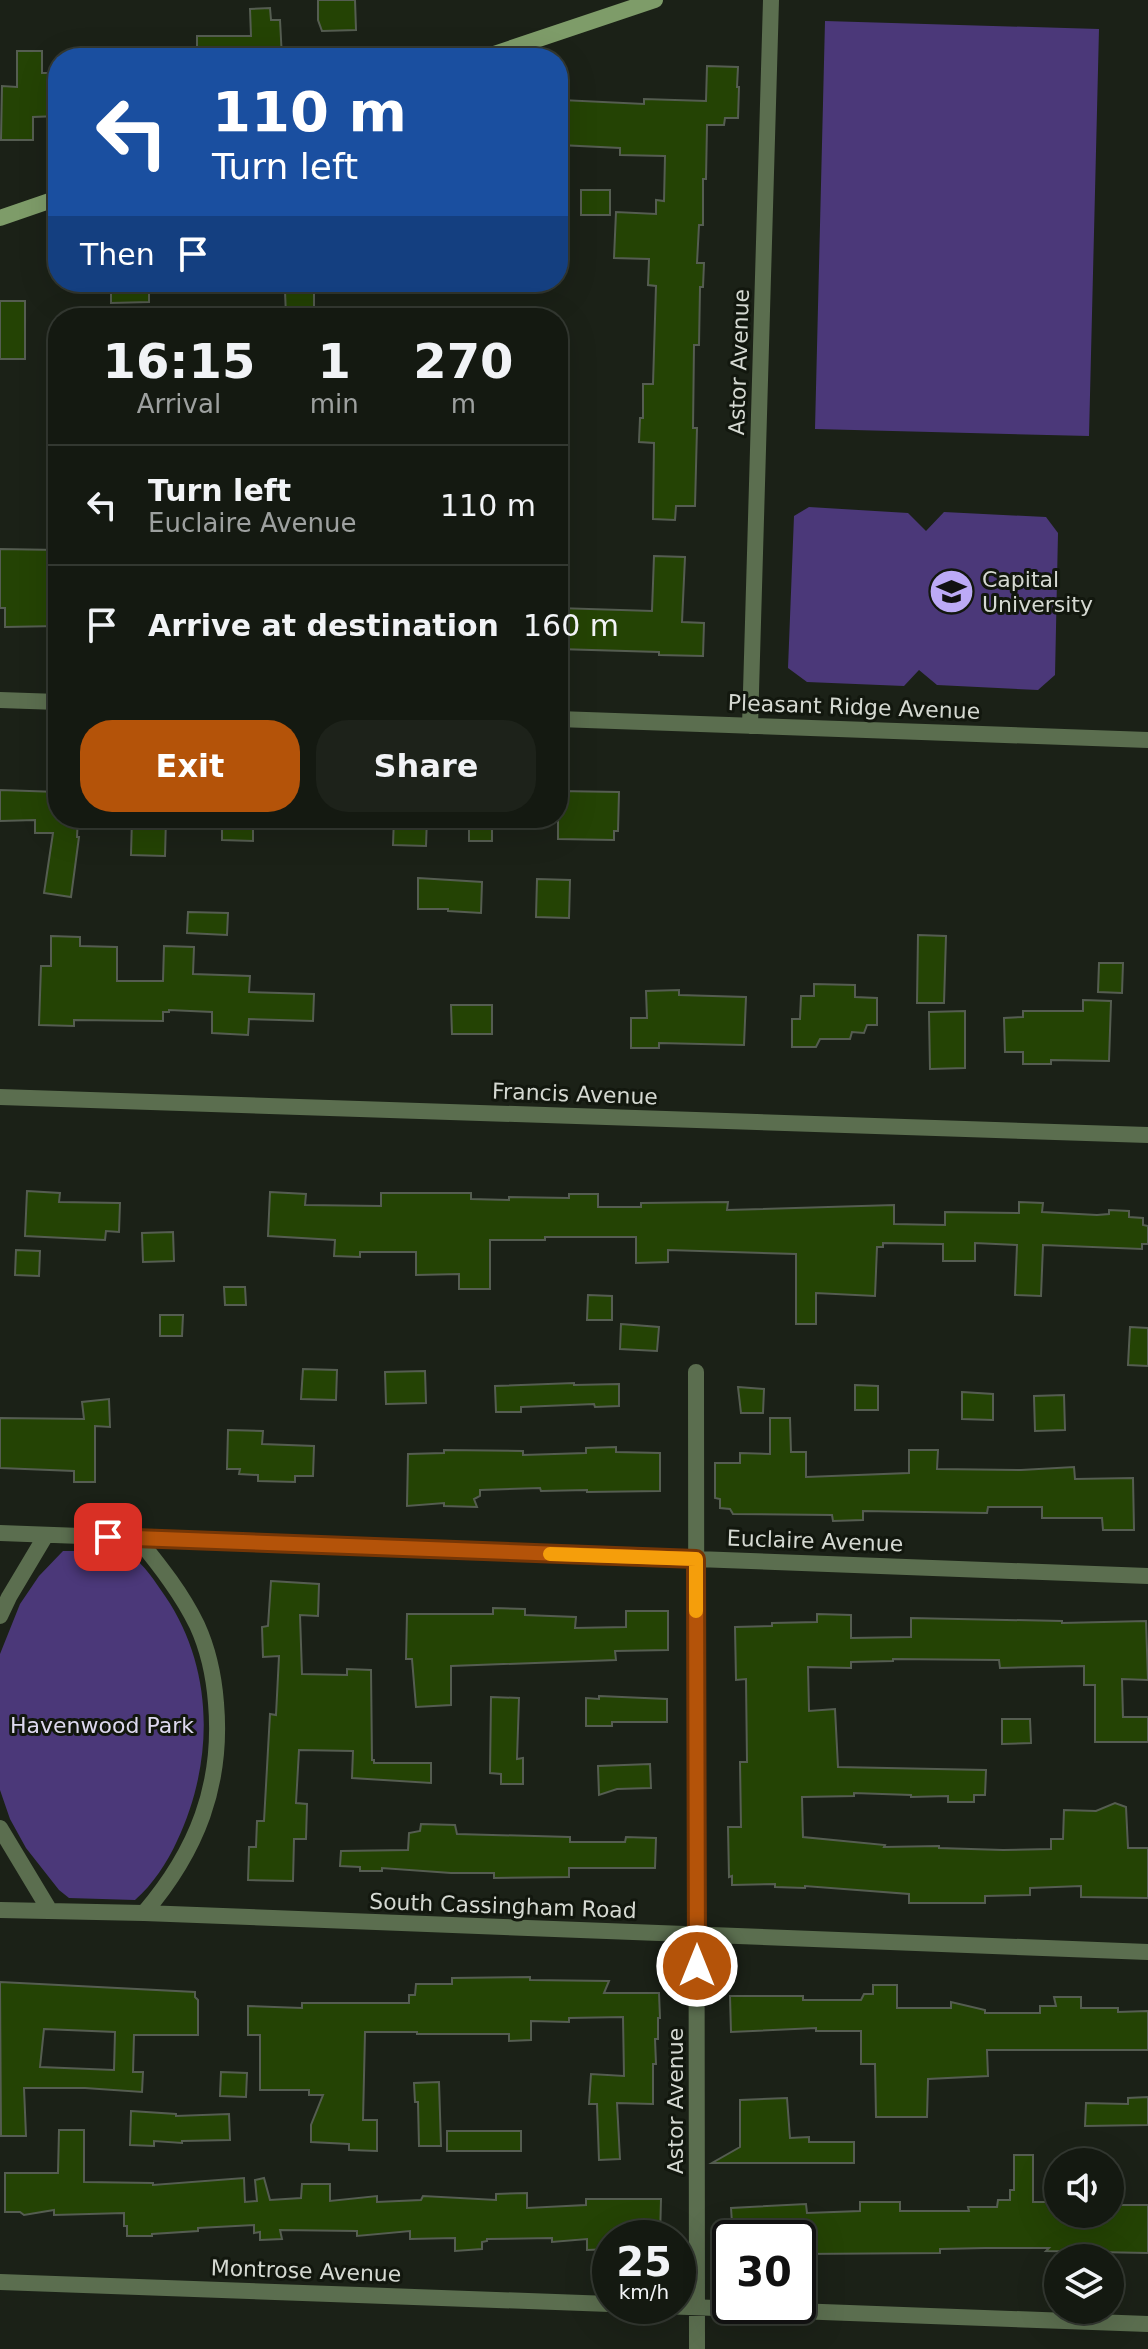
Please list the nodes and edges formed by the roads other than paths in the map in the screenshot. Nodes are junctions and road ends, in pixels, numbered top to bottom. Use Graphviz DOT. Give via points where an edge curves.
graph roads {
  1 [pos="655,0"];
  2 [pos="771,0"];
  3 [pos="512,48"];
  4 [pos="48,201"];
  5 [pos="0,218"];
  6 [pos="0,700"];
  7 [pos="48,702"];
  8 [pos="568,719"];
  9 [pos="750,726"];
  10 [pos="1148,740"];
  11 [pos="0,1097"];
  12 [pos="1148,1135"];
  13 [pos="696,1372"];
  14 [pos="0,1533"];
  15 [pos="46,1535"];
  16 [pos="138,1539"];
  17 [pos="696,1559"];
  18 [pos="1148,1576"];
  19 [pos="0,1616"];
  20 [pos="0,1828"];
  21 [pos="0,1910"];
  22 [pos="50,1911"];
  23 [pos="144,1913"];
  24 [pos="697,1935"];
  25 [pos="1148,1952"];
  26 [pos="0,2282"];
  27 [pos="592,2303"];
  28 [pos="697,2307"];
  29 [pos="1148,2324"];
  30 [pos="697,2349"];
  1 -- 3 [label="main road"];
  2 -- 9 [label="street, Astor Avenue"];
  4 -- 5 [label="main road"];
  6 -- 7 [label="street"];
  8 -- 9 [label="street, Pleasant Ridge Avenue"];
  9 -- 10 [label="street, Pleasant Ridge Avenue"];
  11 -- 12 [label="street, Francis Avenue"];
  13 -- 17 [label="street, Astor Avenue"];
  14 -- 15 [label="street, Euclaire Avenue"];
  15 -- 16 [label="street, Euclaire Avenue"];
  15 -- 19 [label="street"];
  16 -- 17 [label="street, Euclaire Avenue"];
  16 -- 23 [label="street" via="197,1626 209,1659 218,1728 212,1785 198,1829"];
  17 -- 18 [label="street, Euclaire Avenue"];
  17 -- 24 [label="street, Astor Avenue"];
  20 -- 22 [label="street"];
  21 -- 22 [label="street, South Cassingham Road"];
  22 -- 23 [label="street, South Cassingham Road"];
  23 -- 24 [label="street, South Cassingham Road"];
  24 -- 25 [label="street, South Cassingham Road"];
  24 -- 28 [label="street, Astor Avenue"];
  26 -- 27 [label="street, Montrose Avenue"];
  28 -- 29 [label="street"];
  28 -- 30 [label="street, Astor Avenue"];
}
